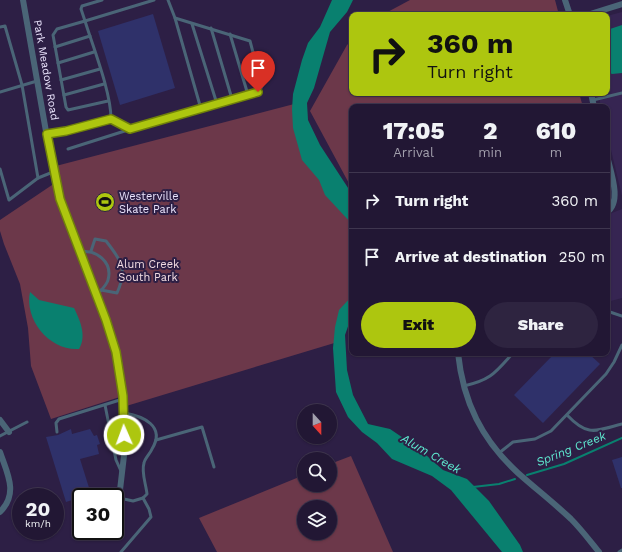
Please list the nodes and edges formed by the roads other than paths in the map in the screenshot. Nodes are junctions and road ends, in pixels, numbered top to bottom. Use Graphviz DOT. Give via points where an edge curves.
graph roads {
  1 [pos="23,0"];
  2 [pos="102,0"];
  3 [pos="154,0"];
  4 [pos="168,0"];
  5 [pos="565,0"];
  6 [pos="622,4"];
  7 [pos="569,12"];
  8 [pos="597,12"];
  9 [pos="175,18"];
  10 [pos="85,21"];
  11 [pos="192,24"];
  12 [pos="0,27"];
  13 [pos="211,28"];
  14 [pos="230,34"];
  15 [pos="90,36"];
  16 [pos="55,47"];
  17 [pos="94,52"];
  18 [pos="58,63"];
  19 [pos="100,69"];
  20 [pos="61,80"];
  21 [pos="38,81"];
  22 [pos="104,84"];
  23 [pos="22,85"];
  24 [pos="0,92"];
  25 [pos="622,93"];
  26 [pos="64,95"];
  27 [pos="248,95"];
  28 [pos="592,96"];
  29 [pos="610,96"];
  30 [pos="610,96"];
  31 [pos="232,100"];
  32 [pos="593,100"];
  33 [pos="108,101"];
  34 [pos="217,104"];
  35 [pos="594,104"];
  36 [pos="201,109"];
  37 [pos="111,119"];
  38 [pos="130,129"];
  39 [pos="47,134"];
  40 [pos="68,149"];
  41 [pos="610,168"];
  42 [pos="0,169"];
  43 [pos="53,172"];
  44 [pos="38,178"];
  45 [pos="610,210"];
  46 [pos="91,251"];
  47 [pos="80,252"];
  48 [pos="101,290"];
  49 [pos="97,295"];
  50 [pos="610,312"];
  51 [pos="622,316"];
  52 [pos="622,345"];
  53 [pos="459,356"];
  54 [pos="510,356"];
  55 [pos="464,386"];
  56 [pos="123,400"];
  57 [pos="105,405"];
  58 [pos="124,412"];
  59 [pos="567,415"];
  60 [pos="0,420"];
  61 [pos="27,422"];
  62 [pos="622,424"];
  63 [pos="9,432"];
  64 [pos="57,432"];
  65 [pos="0,436"];
  66 [pos="156,440"];
  67 [pos="0,452"];
  68 [pos="499,453"];
  69 [pos="214,467"];
  70 [pos="122,472"];
  71 [pos="121,488"];
  72 [pos="144,498"];
  73 [pos="124,499"];
  74 [pos="0,512"];
  75 [pos="622,550"];
  76 [pos="121,552"];
  77 [pos="599,552"];
  78 [pos="619,552"];
  1 -- 21 [label="street, Park Meadow Road"];
  2 -- 10 [label="lane" via="82,6"];
  3 -- 10 [label="lane"];
  4 -- 9 [label="lane"];
  5 -- 7 [label="street"];
  6 -- 8 [label="street"];
  9 -- 11 [label="lane"];
  9 -- 36 [label="lane"];
  10 -- 15 [label="lane"];
  10 -- 16 [label="lane" via="57,29 53,35"];
  11 -- 13 [label="lane"];
  11 -- 34 [label="lane"];
  12 -- 23 [label="lane" via="5,26"];
  13 -- 14 [label="lane"];
  13 -- 31 [label="lane"];
  14 -- 27 [label="lane"];
  14 -- 27 [label="lane" via="248,39 252,44 262,86 258,92"];
  15 -- 16 [label="lane"];
  15 -- 17 [label="lane"];
  16 -- 18 [label="lane"];
  17 -- 18 [label="lane"];
  17 -- 19 [label="lane"];
  18 -- 20 [label="lane"];
  19 -- 20 [label="lane"];
  19 -- 22 [label="lane"];
  20 -- 26 [label="lane"];
  21 -- 23 [label="lane"];
  21 -- 39 [label="street, Park Meadow Road"];
  22 -- 26 [label="lane"];
  22 -- 33 [label="lane"];
  23 -- 24 [label="lane"];
  23 -- 44 [label="lane"];
  25 -- 29 [label="lane"];
  26 -- 33 [label="lane" via="66,107 71,111"];
  27 -- 31 [label="lane"];
  28 -- 32 [label="street"];
  30 -- 32 [label="lane"];
  31 -- 34 [label="lane"];
  32 -- 35 [label="street"];
  33 -- 37 [label="lane"];
  34 -- 36 [label="lane"];
  36 -- 38 [label="lane"];
  37 -- 38 [label="lane"];
  37 -- 39 [label="lane"];
  38 -- 40 [label="lane"];
  39 -- 43 [label="street, Park Meadow Road"];
  41 -- 45 [label="street" via="617,196 616,203"];
  42 -- 44 [label="lane" via="9,200"];
  43 -- 44 [label="lane"];
  43 -- 47 [label="street, Park Meadow Road" via="60,199"];
  46 -- 47 [label="lane"];
  46 -- 48 [label="lane" via="103,258 108,272 108,281"];
  46 -- 48 [label="lane" via="95,239 106,241 121,262 123,280 117,293"];
  47 -- 49 [label="street, Park Meadow Road"];
  48 -- 49 [label="lane"];
  49 -- 56 [label="street, Park Meadow Road" via="116,352"];
  50 -- 51 [label="lane"];
  52 -- 59 [label="lane" via="606,374"];
  53 -- 55 [label="street"];
  54 -- 55 [label="lane" via="492,376 479,383"];
  55 -- 68 [label="street" via="474,417"];
  56 -- 57 [label="lane"];
  56 -- 58 [label="street, Park Meadow Road"];
  57 -- 64 [label="lane" via="59,419 56,423"];
  57 -- 70 [label="lane" via="116,460"];
  58 -- 66 [label="lane" via="148,420 153,426"];
  58 -- 70 [label="street, Park Meadow Road" via="125,447"];
  59 -- 62 [label="lane" via="584,430 599,430"];
  59 -- 68 [label="lane" via="543,436 513,442"];
  60 -- 63 [label="street"];
  61 -- 63 [label="lane"];
  63 -- 65 [label="lane"];
  66 -- 69 [label="lane" via="202,427"];
  66 -- 72 [label="lane" via="144,462 147,494"];
  67 -- 74 [label="street" via="11,490 9,501"];
  68 -- 77 [label="street" via="518,473 573,520"];
  70 -- 71 [label="street, Park Meadow Road"];
  72 -- 73 [label="lane" via="133,501"];
  72 -- 76 [label="lane" via="151,517"];
  75 -- 78 [label="lane"];
}
